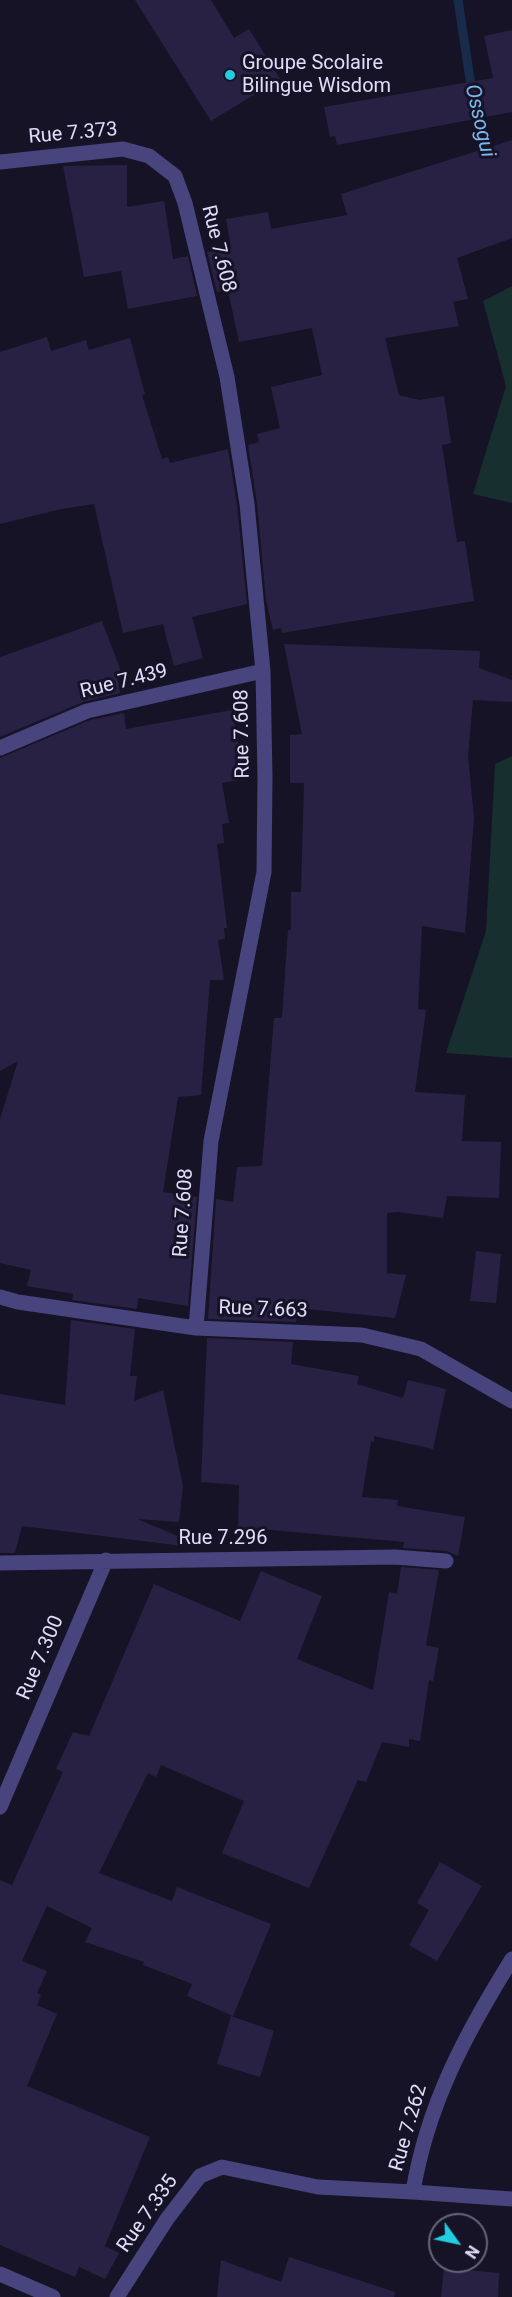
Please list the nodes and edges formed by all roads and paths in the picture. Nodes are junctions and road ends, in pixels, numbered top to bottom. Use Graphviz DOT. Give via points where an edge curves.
graph roads {
  1 [pos="149,156"];
  2 [pos="0,162"];
  3 [pos="263,670"];
  4 [pos="0,748"];
  5 [pos="0,1297"];
  6 [pos="196,1328"];
  7 [pos="512,1401"];
  8 [pos="106,1560"];
  9 [pos="446,1561"];
  10 [pos="0,1563"];
  11 [pos="0,1807"];
  12 [pos="512,1959"];
  13 [pos="413,2192"];
  14 [pos="512,2199"];
  15 [pos="0,2274"];
  16 [pos="53,2297"];
  17 [pos="117,2297"];
  1 -- 2 [label="street, Rue 7.373" via="123,149"];
  1 -- 3 [label="street, Rue 7.608" via="175,176 185,203 227,377 247,504"];
  3 -- 4 [label="street, Rue 7.439" via="87,711"];
  3 -- 6 [label="street, Rue 7.608" via="264,872 211,1141"];
  5 -- 6 [label="street, Rue 7.663"];
  6 -- 7 [label="street, Rue 7.663" via="362,1335 421,1349"];
  8 -- 9 [label="street, Rue 7.296" via="395,1557"];
  8 -- 10 [label="street, Rue 7.296"];
  8 -- 11 [label="street, Rue 7.300"];
  12 -- 13 [label="street, Rue 7.262" via="475,2018 435,2103"];
  13 -- 14 [label="street, Rue 7.262"];
  13 -- 17 [label="street, Rue 7.335" via="318,2187 222,2167 200,2176"];
  15 -- 16 [label="street"];
}
